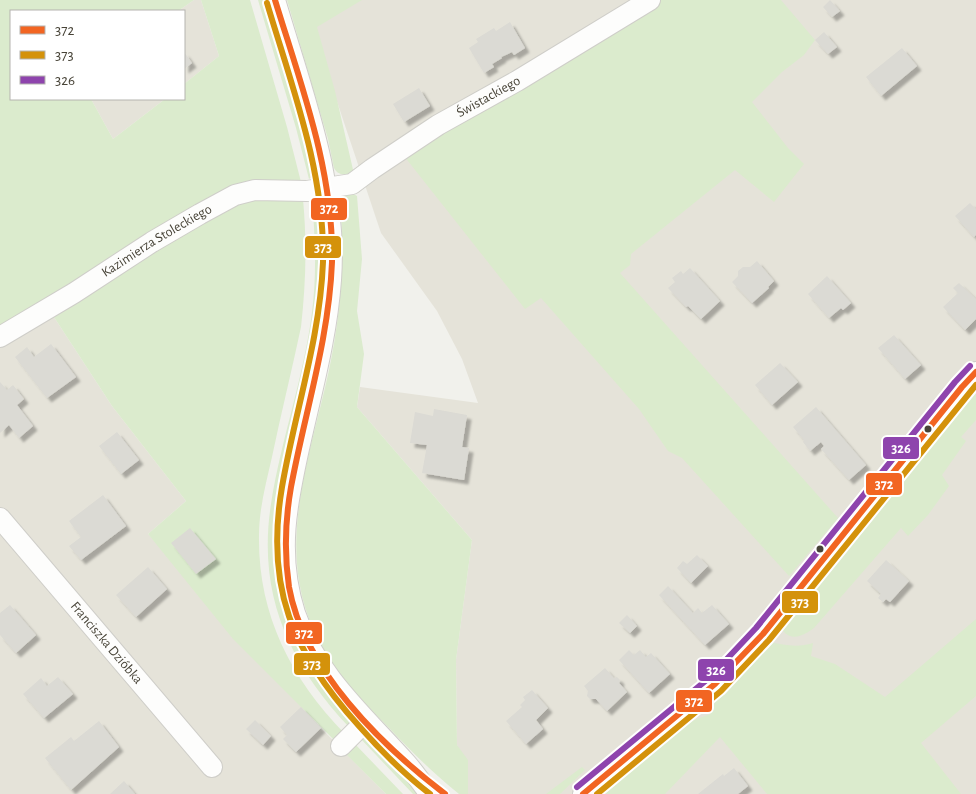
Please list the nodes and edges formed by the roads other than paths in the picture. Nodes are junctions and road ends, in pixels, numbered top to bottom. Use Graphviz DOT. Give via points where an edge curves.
graph roads {
  1 [pos="275,0"];
  2 [pos="650,0"];
  3 [pos="326,187"];
  4 [pos="0,337"];
  5 [pos="976,372"];
  6 [pos="0,518"];
  7 [pos="366,721"];
  8 [pos="341,746"];
  9 [pos="408,765"];
  10 [pos="212,767"];
  11 [pos="596,787"];
  12 [pos="430,794"];
  13 [pos="445,794"];
  14 [pos="583,794"];
  1 -- 3 [label="street" via="315,137"];
  2 -- 3 [label="street, Świstackiego" via="438,125 352,184"];
  3 -- 4 [label="street, Kazimierza Stoleckiego" via="307,191 255,190 235,196 152,242"];
  3 -- 7 [label="street" via="332,261 327,320 291,486 284,552 292,603 310,646 335,687"];
  5 -- 11 [label="street" via="763,634 714,684 617,764"];
  6 -- 10 [label="street, Franciszka Dzióbka"];
  7 -- 8 [label="street"];
  7 -- 9 [label="street"];
  9 -- 12 [label="street"];
  9 -- 13 [label="street"];
  11 -- 14 [label="street"];
}
